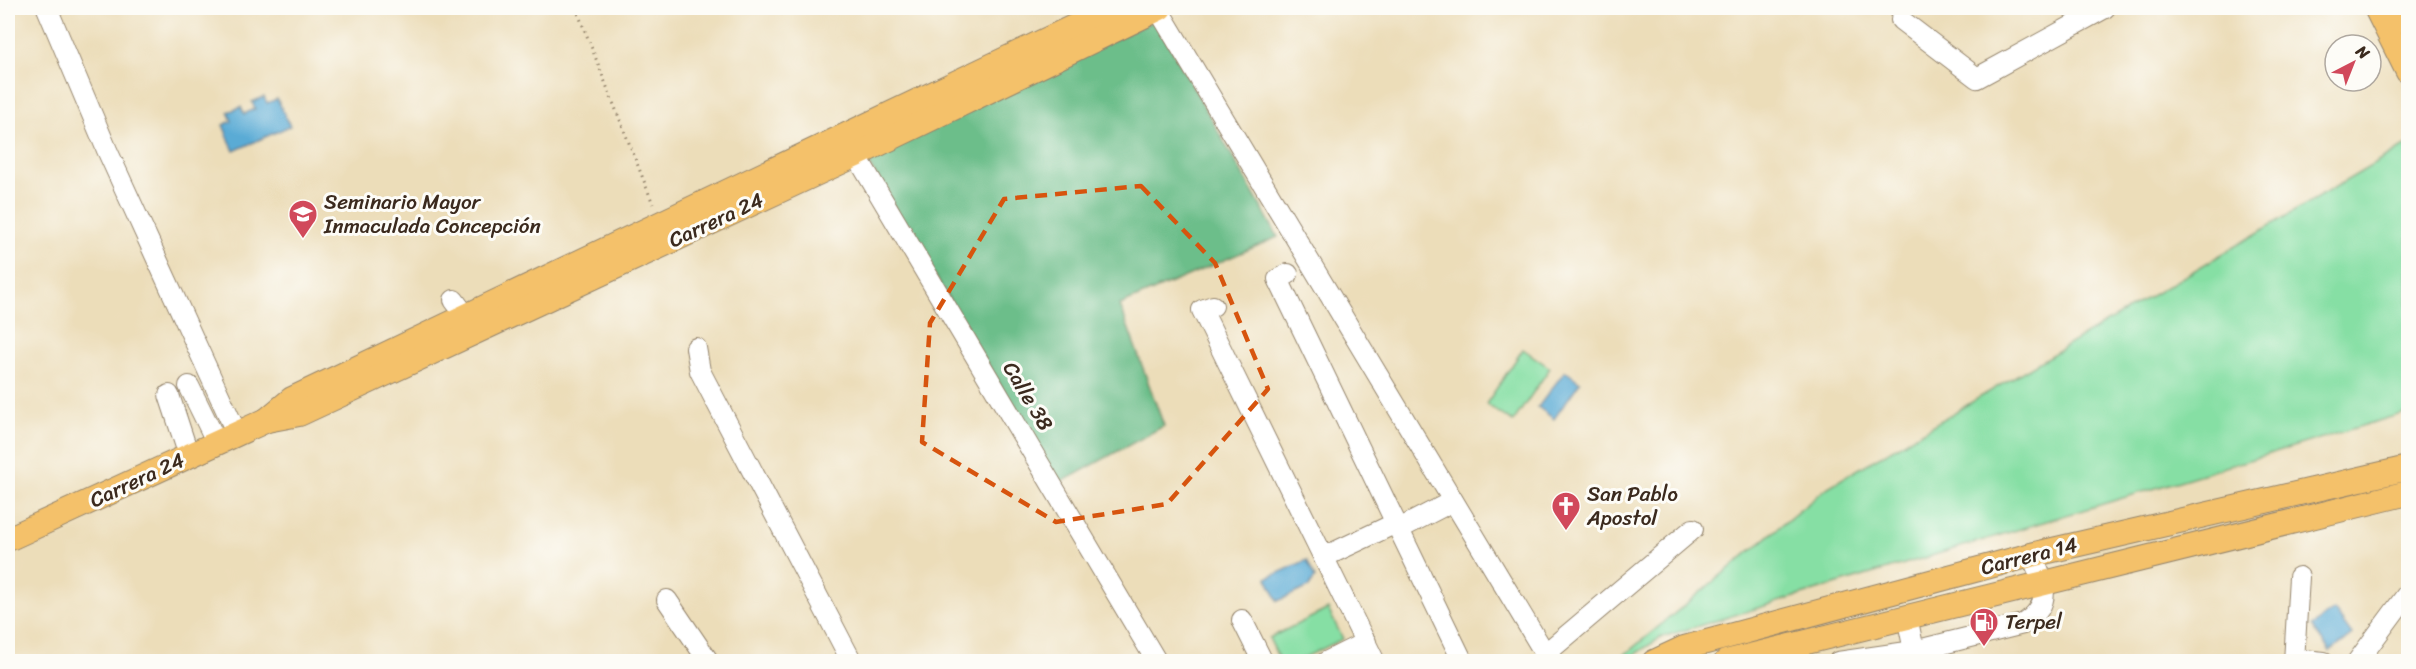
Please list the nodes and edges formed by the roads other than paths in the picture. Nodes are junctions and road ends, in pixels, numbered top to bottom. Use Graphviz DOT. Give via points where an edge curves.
graph roads {
  1 [pos="47,8"];
  2 [pos="1113,8"];
  3 [pos="1158,8"];
  4 [pos="2105,8"];
  5 [pos="2376,8"];
  6 [pos="2401,8"];
  7 [pos="1901,20"];
  8 [pos="2409,22"];
  9 [pos="2409,72"];
  10 [pos="856,154"];
  11 [pos="1288,274"];
  12 [pos="1214,306"];
  13 [pos="465,316"];
  14 [pos="696,348"];
  15 [pos="189,386"];
  16 [pos="169,395"];
  17 [pos="227,438"];
  18 [pos="189,456"];
  19 [pos="2409,468"];
  20 [pos="1450,496"];
  21 [pos="2406,499"];
  22 [pos="1396,523"];
  23 [pos="1693,529"];
  24 [pos="8,539"];
  25 [pos="2031,555"];
  26 [pos="1324,557"];
  27 [pos="2299,577"];
  28 [pos="2044,581"];
  29 [pos="2409,593"];
  30 [pos="667,600"];
  31 [pos="1907,616"];
  32 [pos="1242,620"];
  33 [pos="1366,642"];
  34 [pos="1914,651"];
  35 [pos="1785,655"];
  36 [pos="1547,658"];
  37 [pos="2294,660"];
  38 [pos="709,662"];
  39 [pos="852,662"];
  40 [pos="1157,662"];
  41 [pos="1263,662"];
  42 [pos="1326,662"];
  43 [pos="1376,662"];
  44 [pos="1463,662"];
  45 [pos="1654,662"];
  46 [pos="1726,662"];
  47 [pos="1838,662"];
  48 [pos="2324,662"];
  49 [pos="2357,662"];
  1 -- 17 [label="street"];
  2 -- 13 [label="main road, Carrera 24"];
  3 -- 10 [label="main road, Carrera 24"];
  3 -- 20 [label="street"];
  4 -- 7 [label="street" via="1977,78"];
  5 -- 9 [label="main road"];
  6 -- 8 [label="main road"];
  10 -- 13 [label="main road, Carrera 24"];
  10 -- 40 [label="street, Calle 38"];
  11 -- 22 [label="street" via="1278,279"];
  12 -- 26 [label="street" via="1202,310"];
  13 -- 17 [label="main road, Carrera 24" via="292,399 267,420"];
  14 -- 39 [label="street" via="700,371"];
  15 -- 17 [label="street"];
  16 -- 18 [label="street"];
  17 -- 18 [label="main road, Carrera 24"];
  18 -- 24 [label="main road, Carrera 24"];
  19 -- 25 [label="main road, Carrera 14"];
  20 -- 22 [label="street"];
  20 -- 36 [label="street"];
  21 -- 28 [label="main road, Carrera 14"];
  22 -- 26 [label="street"];
  22 -- 44 [label="street"];
  23 -- 36 [label="street"];
  25 -- 28 [label="street"];
  25 -- 45 [label="main road, Carrera 14" via="1684,648"];
  26 -- 33 [label="street"];
  27 -- 37 [label="street"];
  28 -- 31 [label="main road, Carrera 14"];
  28 -- 34 [label="street" via="2043,601 2037,614 2023,624"];
  29 -- 49 [label="street"];
  30 -- 38 [label="street"];
  31 -- 34 [label="street"];
  31 -- 35 [label="main road, Carrera 14"];
  32 -- 41 [label="street"];
  33 -- 42 [label="street"];
  33 -- 43 [label="street"];
  34 -- 47 [label="street"];
  35 -- 46 [label="main road, Carrera 14"];
  37 -- 48 [label="street"];
}
